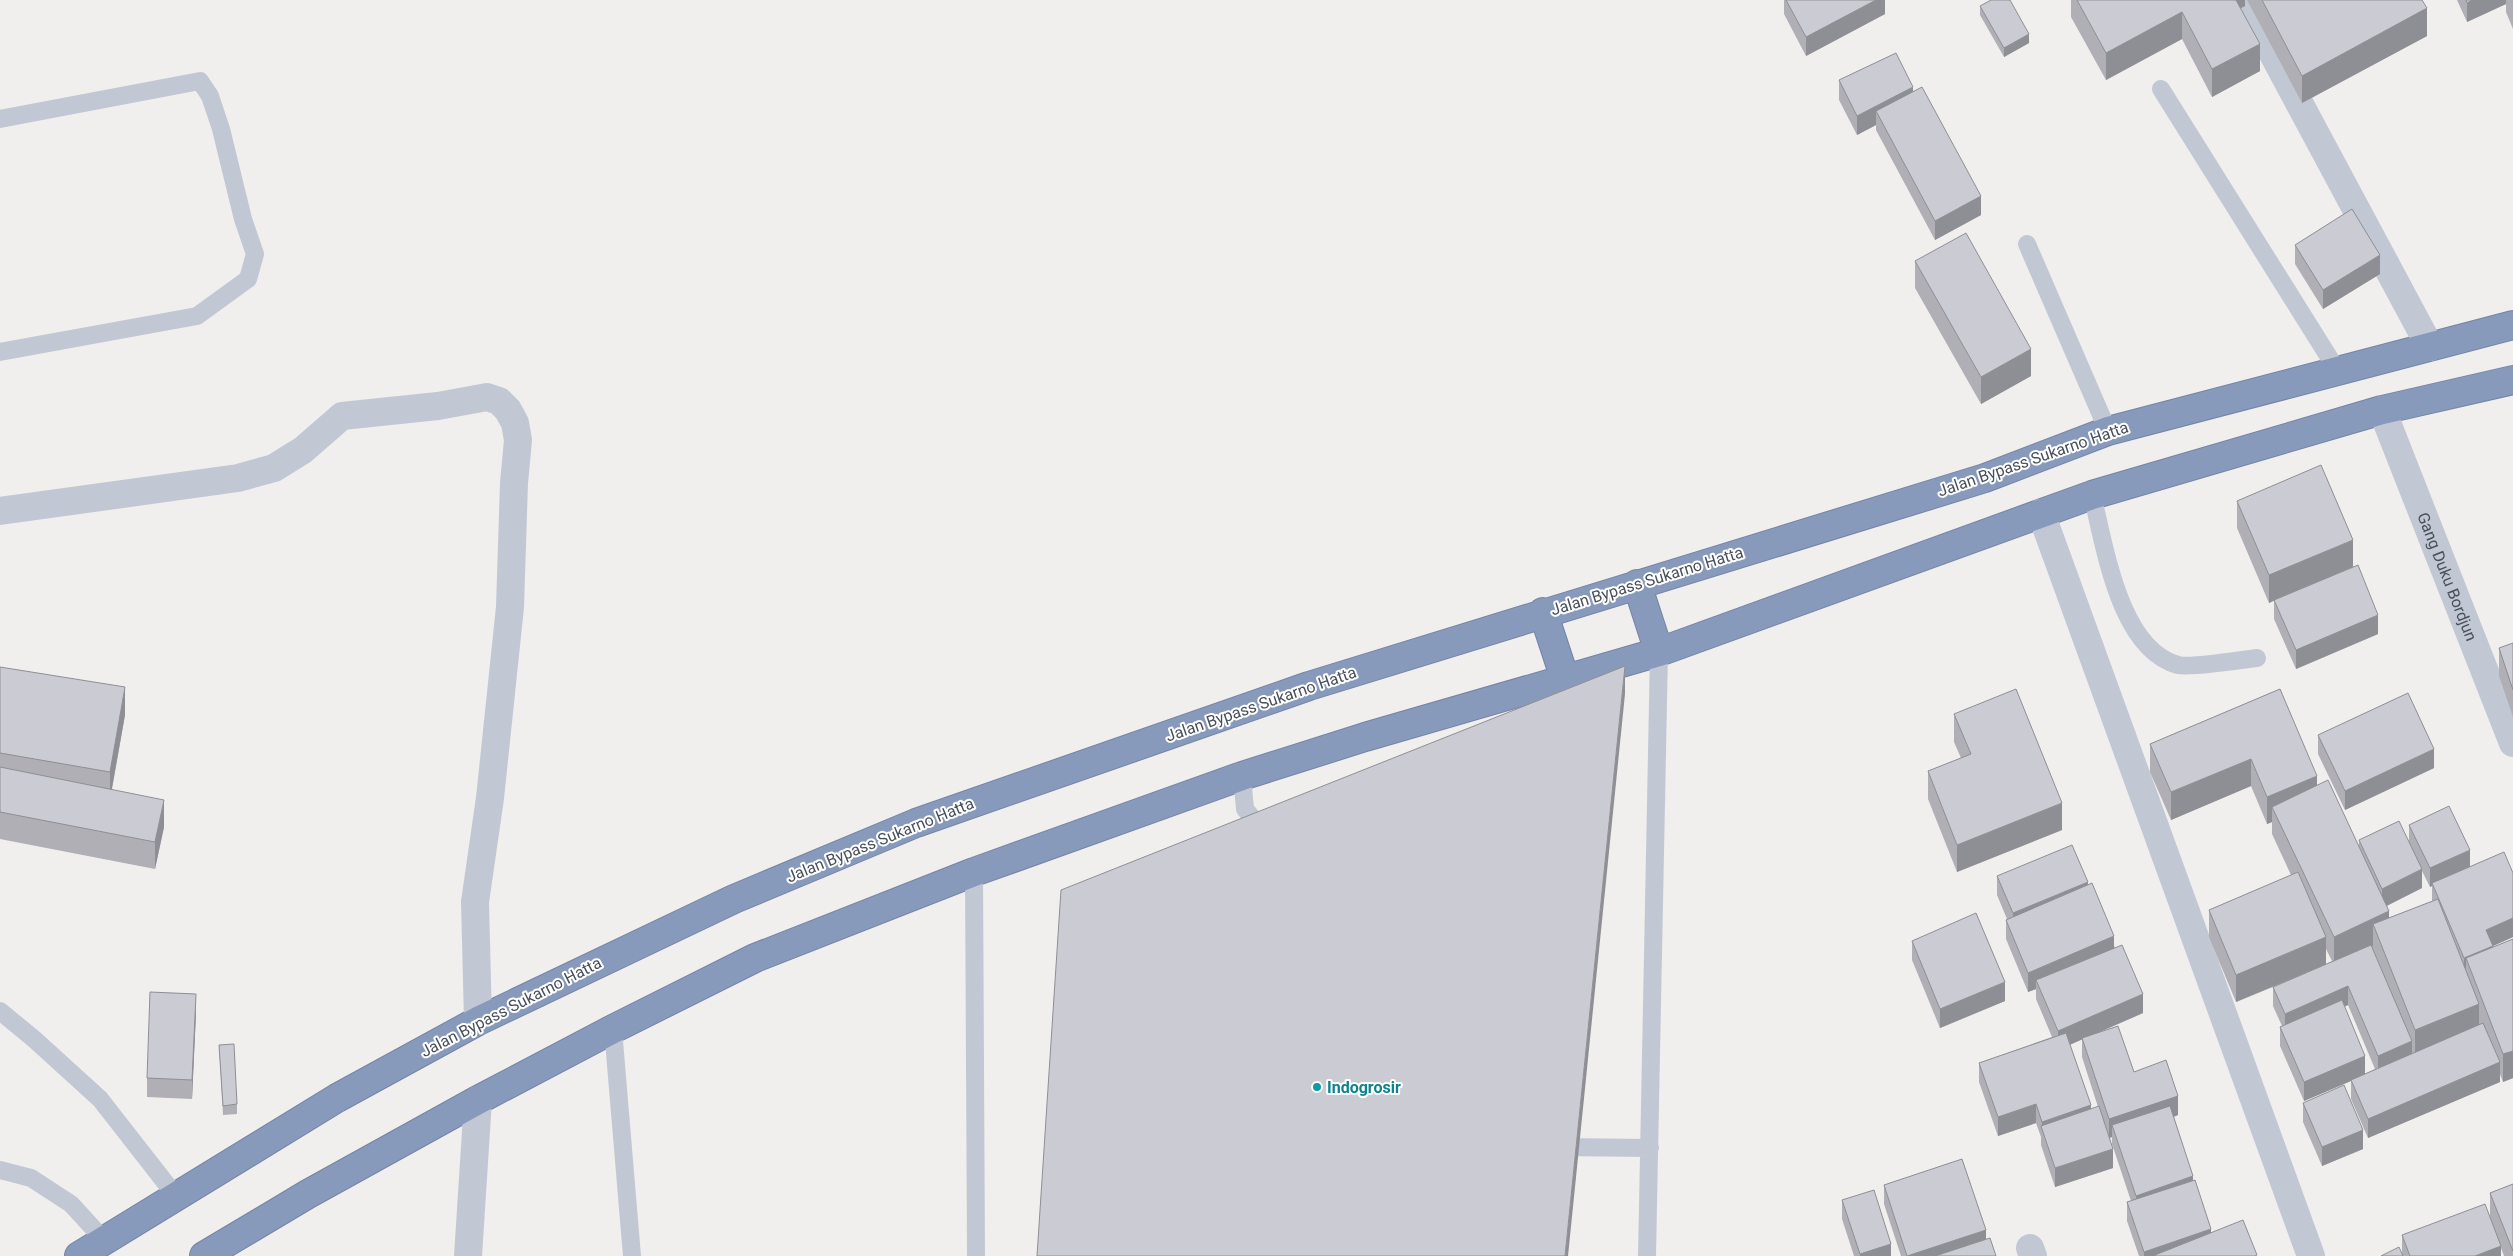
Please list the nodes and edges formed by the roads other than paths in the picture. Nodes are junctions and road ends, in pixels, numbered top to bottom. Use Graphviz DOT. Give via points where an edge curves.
graph roads {
  1 [pos="2244,0"];
  2 [pos="2161,89"];
  3 [pos="0,119"];
  4 [pos="2027,244"];
  5 [pos="2513,325"];
  6 [pos="2430,347"];
  7 [pos="0,352"];
  8 [pos="2337,370"];
  9 [pos="2513,380"];
  10 [pos="2382,410"];
  11 [pos="2108,431"];
  12 [pos="2092,495"];
  13 [pos="0,511"];
  14 [pos="2042,513"];
  15 [pos="1637,584"];
  16 [pos="1543,612"];
  17 [pos="1659,652"];
  18 [pos="2258,658"];
  19 [pos="1565,679"];
  20 [pos="2513,743"];
  21 [pos="1242,776"];
  22 [pos="1245,809"];
  23 [pos="1244,838"];
  24 [pos="1273,843"];
  25 [pos="974,872"];
  26 [pos="0,1011"];
  27 [pos="478,1021"];
  28 [pos="613,1029"];
  29 [pos="478,1100"];
  30 [pos="1538,1146"];
  31 [pos="1650,1148"];
  32 [pos="0,1170"];
  33 [pos="175,1195"];
  34 [pos="103,1240"];
  35 [pos="79,1256"];
  36 [pos="204,1256"];
  37 [pos="468,1256"];
  38 [pos="632,1256"];
  39 [pos="976,1256"];
  40 [pos="1647,1256"];
  41 [pos="2312,1256"];
  1 -- 6 [label="street"];
  2 -- 8 [label="lane"];
  3 -- 7 [label="lane" via="200,80 210,96 222,129 243,219 255,254 248,280 197,316"];
  4 -- 11 [label="lane"];
  5 -- 6 [label="highway, Jalan Bypass Sukarno Hatta"];
  6 -- 8 [label="highway, Jalan Bypass Sukarno Hatta"];
  8 -- 11 [label="highway, Jalan Bypass Sukarno Hatta"];
  9 -- 10 [label="highway"];
  10 -- 12 [label="highway"];
  10 -- 20 [label="street, Gang Duku Bordjun"];
  11 -- 15 [label="highway, Jalan Bypass Sukarno Hatta" via="1985,478"];
  12 -- 14 [label="highway"];
  12 -- 18 [label="lane" via="2113,580 2134,629 2155,654 2179,666"];
  13 -- 27 [label="street" via="238,478 274,468 342,416 438,406 487,397 508,410 515,422 518,440 510,607 490,798 475,902"];
  14 -- 17 [label="highway"];
  14 -- 41 [label="street"];
  15 -- 16 [label="highway, Jalan Bypass Sukarno Hatta"];
  15 -- 17 [label="highway"];
  16 -- 19 [label="highway"];
  16 -- 27 [label="highway, Jalan Bypass Sukarno Hatta" via="1308,686 916,823 734,899"];
  17 -- 19 [label="highway"];
  17 -- 31 [label="lane"];
  19 -- 21 [label="highway"];
  21 -- 22 [label="lane"];
  21 -- 25 [label="highway"];
  22 -- 23 [label="lane"];
  22 -- 24 [label="lane"];
  25 -- 28 [label="highway" via="755,958"];
  25 -- 39 [label="lane"];
  26 -- 33 [label="lane" via="100,1099"];
  27 -- 33 [label="highway, Jalan Bypass Sukarno Hatta" via="337,1098"];
  28 -- 29 [label="highway"];
  28 -- 38 [label="lane"];
  29 -- 36 [label="highway"];
  29 -- 37 [label="street"];
  30 -- 31 [label="lane" via="1557,1139"];
  31 -- 40 [label="lane"];
  32 -- 34 [label="lane" via="31,1178 71,1204"];
  33 -- 34 [label="highway, Jalan Bypass Sukarno Hatta"];
  34 -- 35 [label="highway, Jalan Bypass Sukarno Hatta"];
}
